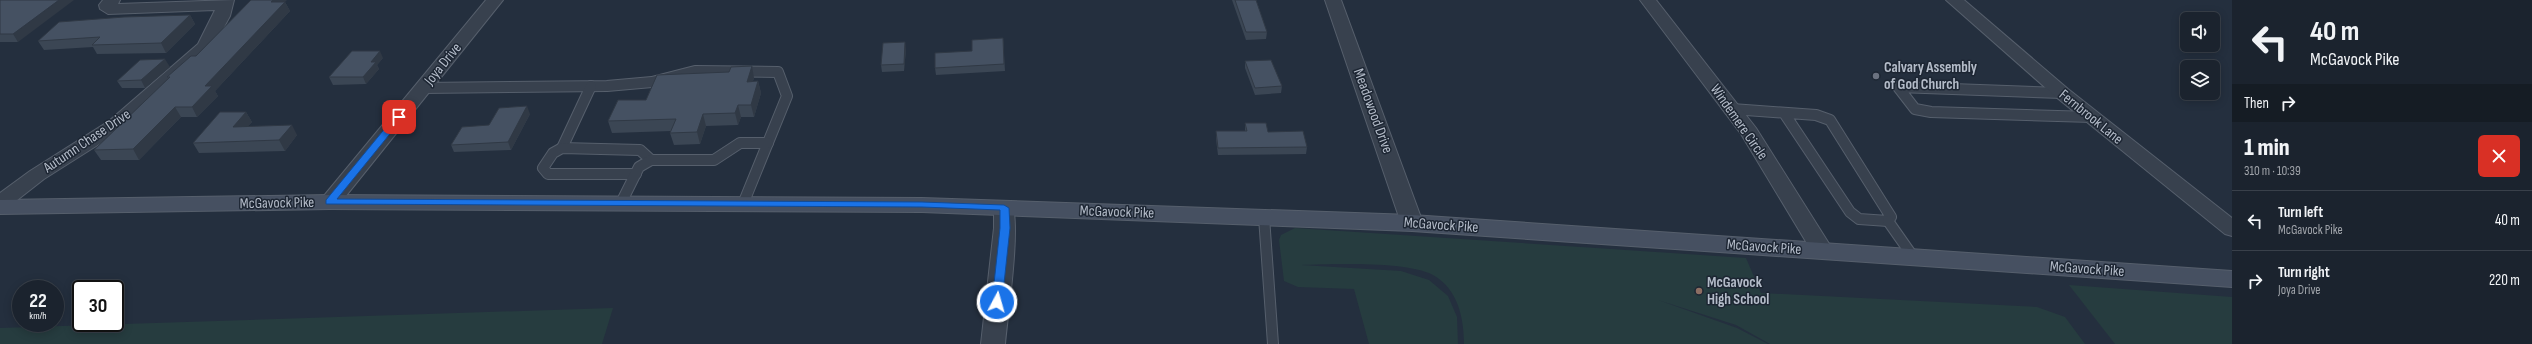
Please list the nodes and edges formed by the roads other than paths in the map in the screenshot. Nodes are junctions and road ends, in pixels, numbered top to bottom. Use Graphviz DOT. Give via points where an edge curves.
graph roads {
  1 [pos="112,0"];
  2 [pos="495,0"];
  3 [pos="1333,0"];
  4 [pos="1648,0"];
  5 [pos="1954,0"];
  6 [pos="225,2"];
  7 [pos="591,86"];
  8 [pos="423,88"];
  9 [pos="2062,93"];
  10 [pos="1732,109"];
  11 [pos="1784,112"];
  12 [pos="2092,117"];
  13 [pos="768,143"];
  14 [pos="562,148"];
  15 [pos="651,160"];
  16 [pos="636,174"];
  17 [pos="330,202"];
  18 [pos="621,203"];
  19 [pos="0,204"];
  20 [pos="743,204"];
  21 [pos="0,207"];
  22 [pos="1004,208"];
  23 [pos="1264,217"];
  24 [pos="1888,221"];
  25 [pos="1412,223"];
  26 [pos="2232,229"];
  27 [pos="1822,250"];
  28 [pos="1914,258"];
  29 [pos="2232,279"];
  30 [pos="993,344"];
  31 [pos="1272,344"];
  1 -- 6 [label="street" via="107,5 108,9"];
  2 -- 8 [label="street, Joya Drive"];
  3 -- 25 [label="street, Meadowood Drive"];
  4 -- 10 [label="street, Windemere Circle"];
  5 -- 9 [label="street, Fernbrook Lane"];
  6 -- 19 [label="street, Autumn Chase Drive" via="222,16 205,47 116,125 37,175"];
  7 -- 8 [label="lane"];
  7 -- 13 [label="lane" via="652,82 695,71 778,72 787,96"];
  7 -- 14 [label="lane"];
  8 -- 17 [label="street, Joya Drive"];
  9 -- 12 [label="street, Fernbrook Lane"];
  9 -- 12 [label="lane" via="1898,87 1915,109 1931,112"];
  10 -- 11 [label="lane"];
  10 -- 27 [label="street, Windemere Circle"];
  11 -- 24 [label="lane" via="1850,212 1860,219"];
  11 -- 24 [label="lane" via="1816,115 1830,120 1891,217"];
  12 -- 26 [label="street, Fernbrook Lane"];
  13 -- 15 [label="lane" via="740,143 714,160"];
  13 -- 20 [label="lane"];
  14 -- 15 [label="lane" via="640,150"];
  14 -- 16 [label="lane" via="553,153 543,168 548,174"];
  15 -- 16 [label="lane" via="639,167"];
  16 -- 18 [label="lane"];
  17 -- 18 [label="main road, McGavock Pike"];
  17 -- 21 [label="main road, McGavock Pike"];
  18 -- 20 [label="main road, McGavock Pike"];
  20 -- 22 [label="main road, McGavock Pike" via="922,204"];
  22 -- 23 [label="main road, McGavock Pike"];
  22 -- 30 [label="street" via="1005,228"];
  23 -- 25 [label="main road, McGavock Pike"];
  23 -- 31 [label="lane"];
  24 -- 28 [label="lane"];
  25 -- 27 [label="main road, McGavock Pike"];
  27 -- 28 [label="main road, McGavock Pike"];
  28 -- 29 [label="main road, McGavock Pike"];
}
